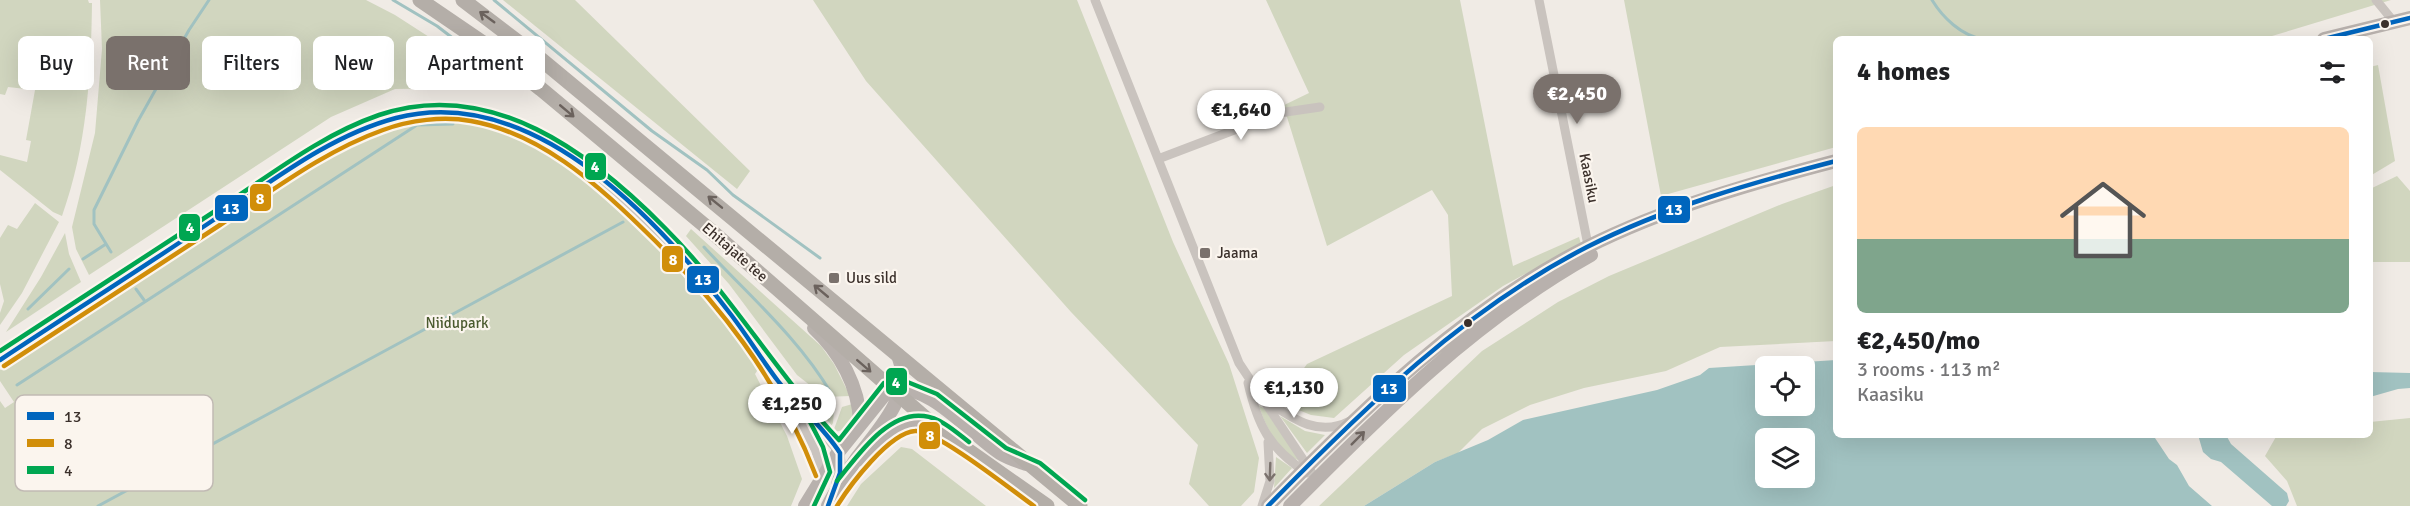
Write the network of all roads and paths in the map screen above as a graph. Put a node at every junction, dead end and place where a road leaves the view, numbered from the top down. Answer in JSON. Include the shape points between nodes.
{"nodes":[{"id":1,"x":420,"y":0,"type":"edge"},
{"id":2,"x":463,"y":0,"type":"edge"},
{"id":3,"x":1095,"y":0,"type":"edge"},
{"id":4,"x":1539,"y":0,"type":"edge"},
{"id":5,"x":2376,"y":0,"type":"edge"},
{"id":6,"x":2410,"y":18,"type":"edge"},
{"id":7,"x":2394,"y":22,"type":"junction"},
{"id":8,"x":2336,"y":36,"type":"edge"},
{"id":9,"x":1320,"y":107,"type":"dead end"},
{"id":10,"x":1158,"y":159,"type":"junction"},
{"id":11,"x":1833,"y":162,"type":"edge"},
{"id":12,"x":710,"y":230,"type":"junction"},
{"id":13,"x":1589,"y":251,"type":"junction"},
{"id":14,"x":898,"y":356,"type":"junction"},
{"id":15,"x":0,"y":360,"type":"edge"},
{"id":16,"x":1246,"y":374,"type":"junction"},
{"id":17,"x":782,"y":387,"type":"junction"},
{"id":18,"x":897,"y":390,"type":"junction"},
{"id":19,"x":1261,"y":396,"type":"junction"},
{"id":20,"x":1360,"y":416,"type":"junction"},
{"id":21,"x":860,"y":422,"type":"junction"},
{"id":22,"x":939,"y":430,"type":"junction"},
{"id":23,"x":1266,"y":437,"type":"junction"},
{"id":24,"x":839,"y":451,"type":"junction"},
{"id":25,"x":1028,"y":465,"type":"junction"},
{"id":26,"x":1305,"y":468,"type":"junction"},
{"id":27,"x":823,"y":473,"type":"junction"},
{"id":28,"x":1316,"y":479,"type":"junction"},
{"id":29,"x":829,"y":504,"type":"edge"},
{"id":30,"x":805,"y":506,"type":"edge"},
{"id":31,"x":1047,"y":506,"type":"edge"},
{"id":32,"x":1080,"y":506,"type":"edge"},
{"id":33,"x":1262,"y":506,"type":"edge"},
{"id":34,"x":1268,"y":506,"type":"edge"},
{"id":35,"x":1290,"y":506,"type":"edge"}],
"edges":[{"from":1,"to":12,"type":"highway","name":"Ehitajate tee","one_way":true,"via":[[483,43]]},
{"from":14,"to":2,"type":"highway","name":"Ehitajate tee","one_way":true,"via":[[543,61]]},
{"from":3,"to":10,"type":"street"},
{"from":4,"to":13,"type":"street","name":"Kaasiku"},
{"from":5,"to":7,"type":"street"},
{"from":6,"to":7,"type":"main road"},
{"from":7,"to":8,"type":"main road"},
{"from":9,"to":10,"type":"street","via":[[1279,113]]},
{"from":10,"to":16,"type":"street"},
{"from":11,"to":13,"type":"main road"},
{"from":12,"to":18,"type":"highway","name":"Ehitajate tee","one_way":true},
{"from":12,"to":21,"type":"main road","via":[[719,246],[817,330],[859,397]]},
{"from":13,"to":20,"type":"main road","via":[[1493,303],[1433,349]]},
{"from":28,"to":13,"type":"main road","one_way":true,"via":[[1435,365],[1507,307]]},
{"from":14,"to":18,"type":"main road","via":[[904,369]]},
{"from":14,"to":25,"type":"highway","name":"Ehitajate tee"},
{"from":15,"to":17,"type":"street","via":[[350,136],[382,122],[425,113],[471,114],[538,136],[638,213],[729,310]]},
{"from":16,"to":19,"type":"street"},
{"from":16,"to":23,"type":"street"},
{"from":17,"to":24,"type":"street"},
{"from":17,"to":27,"type":"street","via":[[816,450]]},
{"from":18,"to":21,"type":"main road"},
{"from":18,"to":22,"type":"highway","name":"Ehitajate tee"},
{"from":18,"to":25,"type":"main road","via":[[918,392],[1001,454]]},
{"from":18,"to":29,"type":"main road","via":[[886,420]]},
{"from":19,"to":20,"type":"street","via":[[1309,426],[1333,428]]},
{"from":19,"to":26,"type":"street"},
{"from":20,"to":26,"type":"main road"},
{"from":21,"to":24,"type":"main road"},
{"from":22,"to":29,"type":"main road","via":[[921,423],[903,426],[882,443]]},
{"from":22,"to":31,"type":"highway","name":"Ehitajate tee"},
{"from":23,"to":26,"type":"street","via":[[1281,454]]},
{"from":23,"to":33,"type":"street","one_way":true,"via":[[1270,481]]},
{"from":24,"to":27,"type":"main road"},
{"from":24,"to":29,"type":"street","via":[[842,466]]},
{"from":25,"to":32,"type":"highway","name":"Ehitajate tee"},
{"from":26,"to":28,"type":"street"},
{"from":26,"to":34,"type":"main road"},
{"from":27,"to":30,"type":"main road"},
{"from":28,"to":35,"type":"main road"}]}
